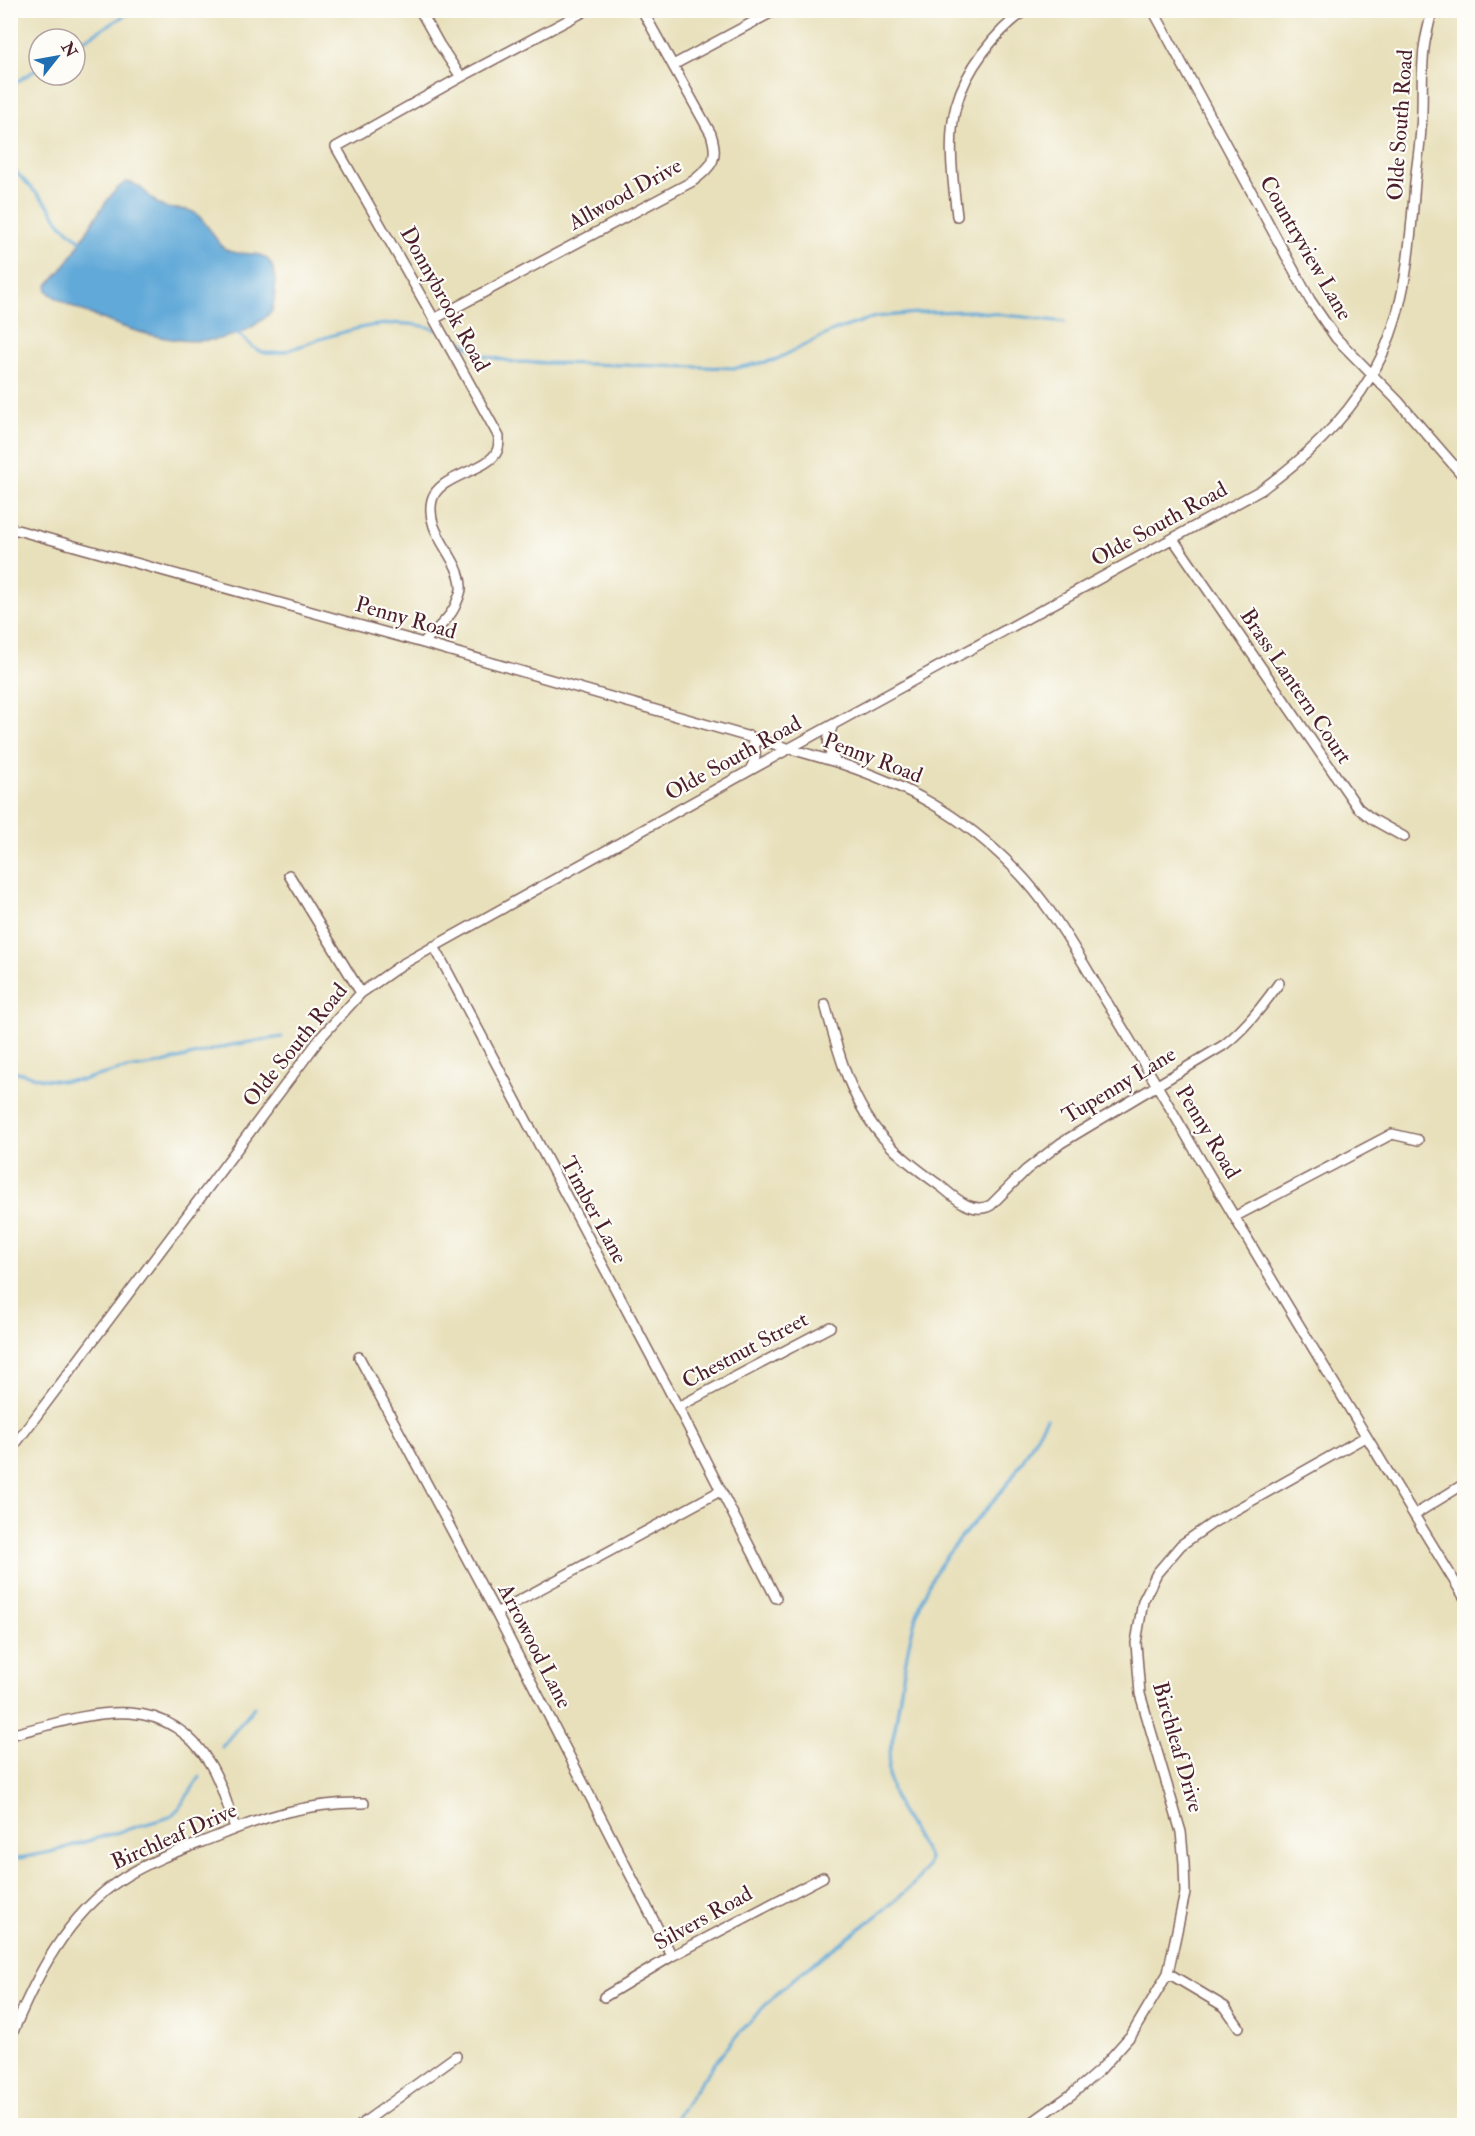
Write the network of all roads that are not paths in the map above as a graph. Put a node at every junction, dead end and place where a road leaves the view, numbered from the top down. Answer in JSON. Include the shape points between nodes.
{"nodes":[{"id":1,"x":420,"y":10,"type":"edge"},
{"id":2,"x":587,"y":10,"type":"edge"},
{"id":3,"x":642,"y":10,"type":"edge"},
{"id":4,"x":776,"y":10,"type":"edge"},
{"id":5,"x":1026,"y":10,"type":"edge"},
{"id":6,"x":1153,"y":10,"type":"edge"},
{"id":7,"x":1432,"y":10,"type":"edge"},
{"id":8,"x":674,"y":65,"type":"junction"},
{"id":9,"x":461,"y":77,"type":"junction"},
{"id":10,"x":957,"y":216,"type":"dead end"},
{"id":11,"x":435,"y":319,"type":"junction"},
{"id":12,"x":1371,"y":376,"type":"junction"},
{"id":13,"x":1464,"y":477,"type":"edge"},
{"id":14,"x":10,"y":528,"type":"edge"},
{"id":15,"x":1173,"y":539,"type":"junction"},
{"id":16,"x":423,"y":643,"type":"junction"},
{"id":17,"x":834,"y":725,"type":"junction"},
{"id":18,"x":750,"y":736,"type":"junction"},
{"id":19,"x":790,"y":748,"type":"junction"},
{"id":20,"x":836,"y":762,"type":"junction"},
{"id":21,"x":750,"y":771,"type":"junction"},
{"id":22,"x":1404,"y":837,"type":"dead end"},
{"id":23,"x":289,"y":876,"type":"dead end"},
{"id":24,"x":434,"y":946,"type":"junction"},
{"id":25,"x":1279,"y":983,"type":"dead end"},
{"id":26,"x":361,"y":993,"type":"junction"},
{"id":27,"x":825,"y":1004,"type":"dead end"},
{"id":28,"x":1157,"y":1084,"type":"junction"},
{"id":29,"x":1418,"y":1140,"type":"dead end"},
{"id":30,"x":1236,"y":1216,"type":"junction"},
{"id":31,"x":830,"y":1327,"type":"dead end"},
{"id":32,"x":359,"y":1357,"type":"dead end"},
{"id":33,"x":678,"y":1407,"type":"junction"},
{"id":34,"x":1365,"y":1437,"type":"junction"},
{"id":35,"x":10,"y":1452,"type":"edge"},
{"id":36,"x":1464,"y":1484,"type":"edge"},
{"id":37,"x":720,"y":1491,"type":"junction"},
{"id":38,"x":1414,"y":1515,"type":"junction"},
{"id":39,"x":1464,"y":1597,"type":"edge"},
{"id":40,"x":776,"y":1598,"type":"dead end"},
{"id":41,"x":496,"y":1613,"type":"junction"},
{"id":42,"x":10,"y":1735,"type":"edge"},
{"id":43,"x":364,"y":1803,"type":"dead end"},
{"id":44,"x":236,"y":1828,"type":"junction"},
{"id":45,"x":823,"y":1877,"type":"dead end"},
{"id":46,"x":672,"y":1956,"type":"junction"},
{"id":47,"x":1168,"y":1973,"type":"junction"},
{"id":48,"x":603,"y":1997,"type":"dead end"},
{"id":49,"x":1239,"y":2027,"type":"dead end"},
{"id":50,"x":10,"y":2039,"type":"edge"},
{"id":51,"x":456,"y":2056,"type":"dead end"},
{"id":52,"x":359,"y":2126,"type":"edge"},
{"id":53,"x":1027,"y":2126,"type":"edge"}],
"edges":[{"from":1,"to":9,"type":"street"},
{"from":2,"to":9,"type":"street"},
{"from":3,"to":8,"type":"street","name":"Allwood Drive"},
{"from":4,"to":8,"type":"street"},
{"from":5,"to":10,"type":"street","via":[[988,47],[969,74],[956,106],[951,150]]},
{"from":6,"to":12,"type":"street","name":"Countryview Lane","via":[[1310,300],[1336,338]]},
{"from":7,"to":12,"type":"street","name":"Olde South Road","via":[[1425,43],[1410,255],[1393,327]]},
{"from":8,"to":11,"type":"street","name":"Allwood Drive","via":[[711,134],[716,149],[710,168],[693,181]]},
{"from":9,"to":11,"type":"street","name":"Donnybrook Road","via":[[336,147]]},
{"from":11,"to":16,"type":"street","name":"Donnybrook Road","via":[[499,437],[497,452],[489,460],[441,486],[432,497],[430,514],[462,586],[456,605]]},
{"from":12,"to":13,"type":"street","name":"Countryview Lane"},
{"from":12,"to":15,"type":"street","name":"Olde South Road","via":[[1327,434],[1292,467],[1261,490]]},
{"from":14,"to":16,"type":"street","name":"Penny Road"},
{"from":15,"to":17,"type":"street","name":"Olde South Road"},
{"from":15,"to":22,"type":"street","name":"Brass Lantern Court","via":[[1358,808]]},
{"from":16,"to":18,"type":"street","name":"Penny Road"},
{"from":17,"to":19,"type":"street","name":"Olde South Road"},
{"from":17,"to":20,"type":"street","via":[[828,748]]},
{"from":18,"to":19,"type":"street","name":"Penny Road"},
{"from":18,"to":21,"type":"street","via":[[756,758]]},
{"from":19,"to":20,"type":"street","name":"Penny Road"},
{"from":19,"to":21,"type":"street","name":"Olde South Road"},
{"from":20,"to":28,"type":"street","name":"Penny Road","via":[[880,776],[915,793],[962,823],[1014,868],[1052,913]]},
{"from":21,"to":24,"type":"street","name":"Olde South Road"},
{"from":23,"to":26,"type":"street"},
{"from":24,"to":26,"type":"street","name":"Olde South Road"},
{"from":24,"to":33,"type":"street","name":"Timber Lane"},
{"from":25,"to":28,"type":"street","name":"Tupenny Lane","via":[[1237,1036]]},
{"from":26,"to":35,"type":"street","name":"Olde South Road","via":[[322,1036]]},
{"from":27,"to":28,"type":"street","name":"Tupenny Lane","via":[[850,1084],[873,1126],[903,1158],[972,1208],[983,1210],[991,1205],[1040,1158]]},
{"from":28,"to":30,"type":"street","name":"Penny Road"},
{"from":29,"to":30,"type":"street","via":[[1392,1134]]},
{"from":30,"to":34,"type":"street","name":"Penny Road"},
{"from":31,"to":33,"type":"street","name":"Chestnut Street"},
{"from":32,"to":41,"type":"street","name":"Arrowood Lane"},
{"from":33,"to":37,"type":"street","name":"Timber Lane"},
{"from":34,"to":38,"type":"street","name":"Penny Road"},
{"from":34,"to":47,"type":"street","name":"Birchleaf Drive","via":[[1214,1522],[1181,1545],[1157,1573],[1143,1601],[1136,1643],[1138,1682],[1181,1832],[1184,1863],[1185,1893]]},
{"from":36,"to":38,"type":"street"},
{"from":37,"to":40,"type":"street","name":"Timber Lane"},
{"from":37,"to":41,"type":"street"},
{"from":38,"to":39,"type":"street","name":"Penny Road"},
{"from":41,"to":46,"type":"street","name":"Arrowood Lane"},
{"from":42,"to":44,"type":"street","via":[[109,1712],[135,1712],[157,1719],[176,1729],[205,1756]]},
{"from":43,"to":44,"type":"street","name":"Birchleaf Drive","via":[[308,1806]]},
{"from":44,"to":50,"type":"street","name":"Birchleaf Drive","via":[[141,1868],[96,1898],[50,1956]]},
{"from":45,"to":46,"type":"street","name":"Silvers Road"},
{"from":46,"to":48,"type":"street","name":"Silvers Road"},
{"from":47,"to":49,"type":"street","via":[[1225,2007]]},
{"from":47,"to":53,"type":"street","name":"Birchleaf Drive","via":[[1132,2034],[1100,2070]]},
{"from":51,"to":52,"type":"street"}]}
